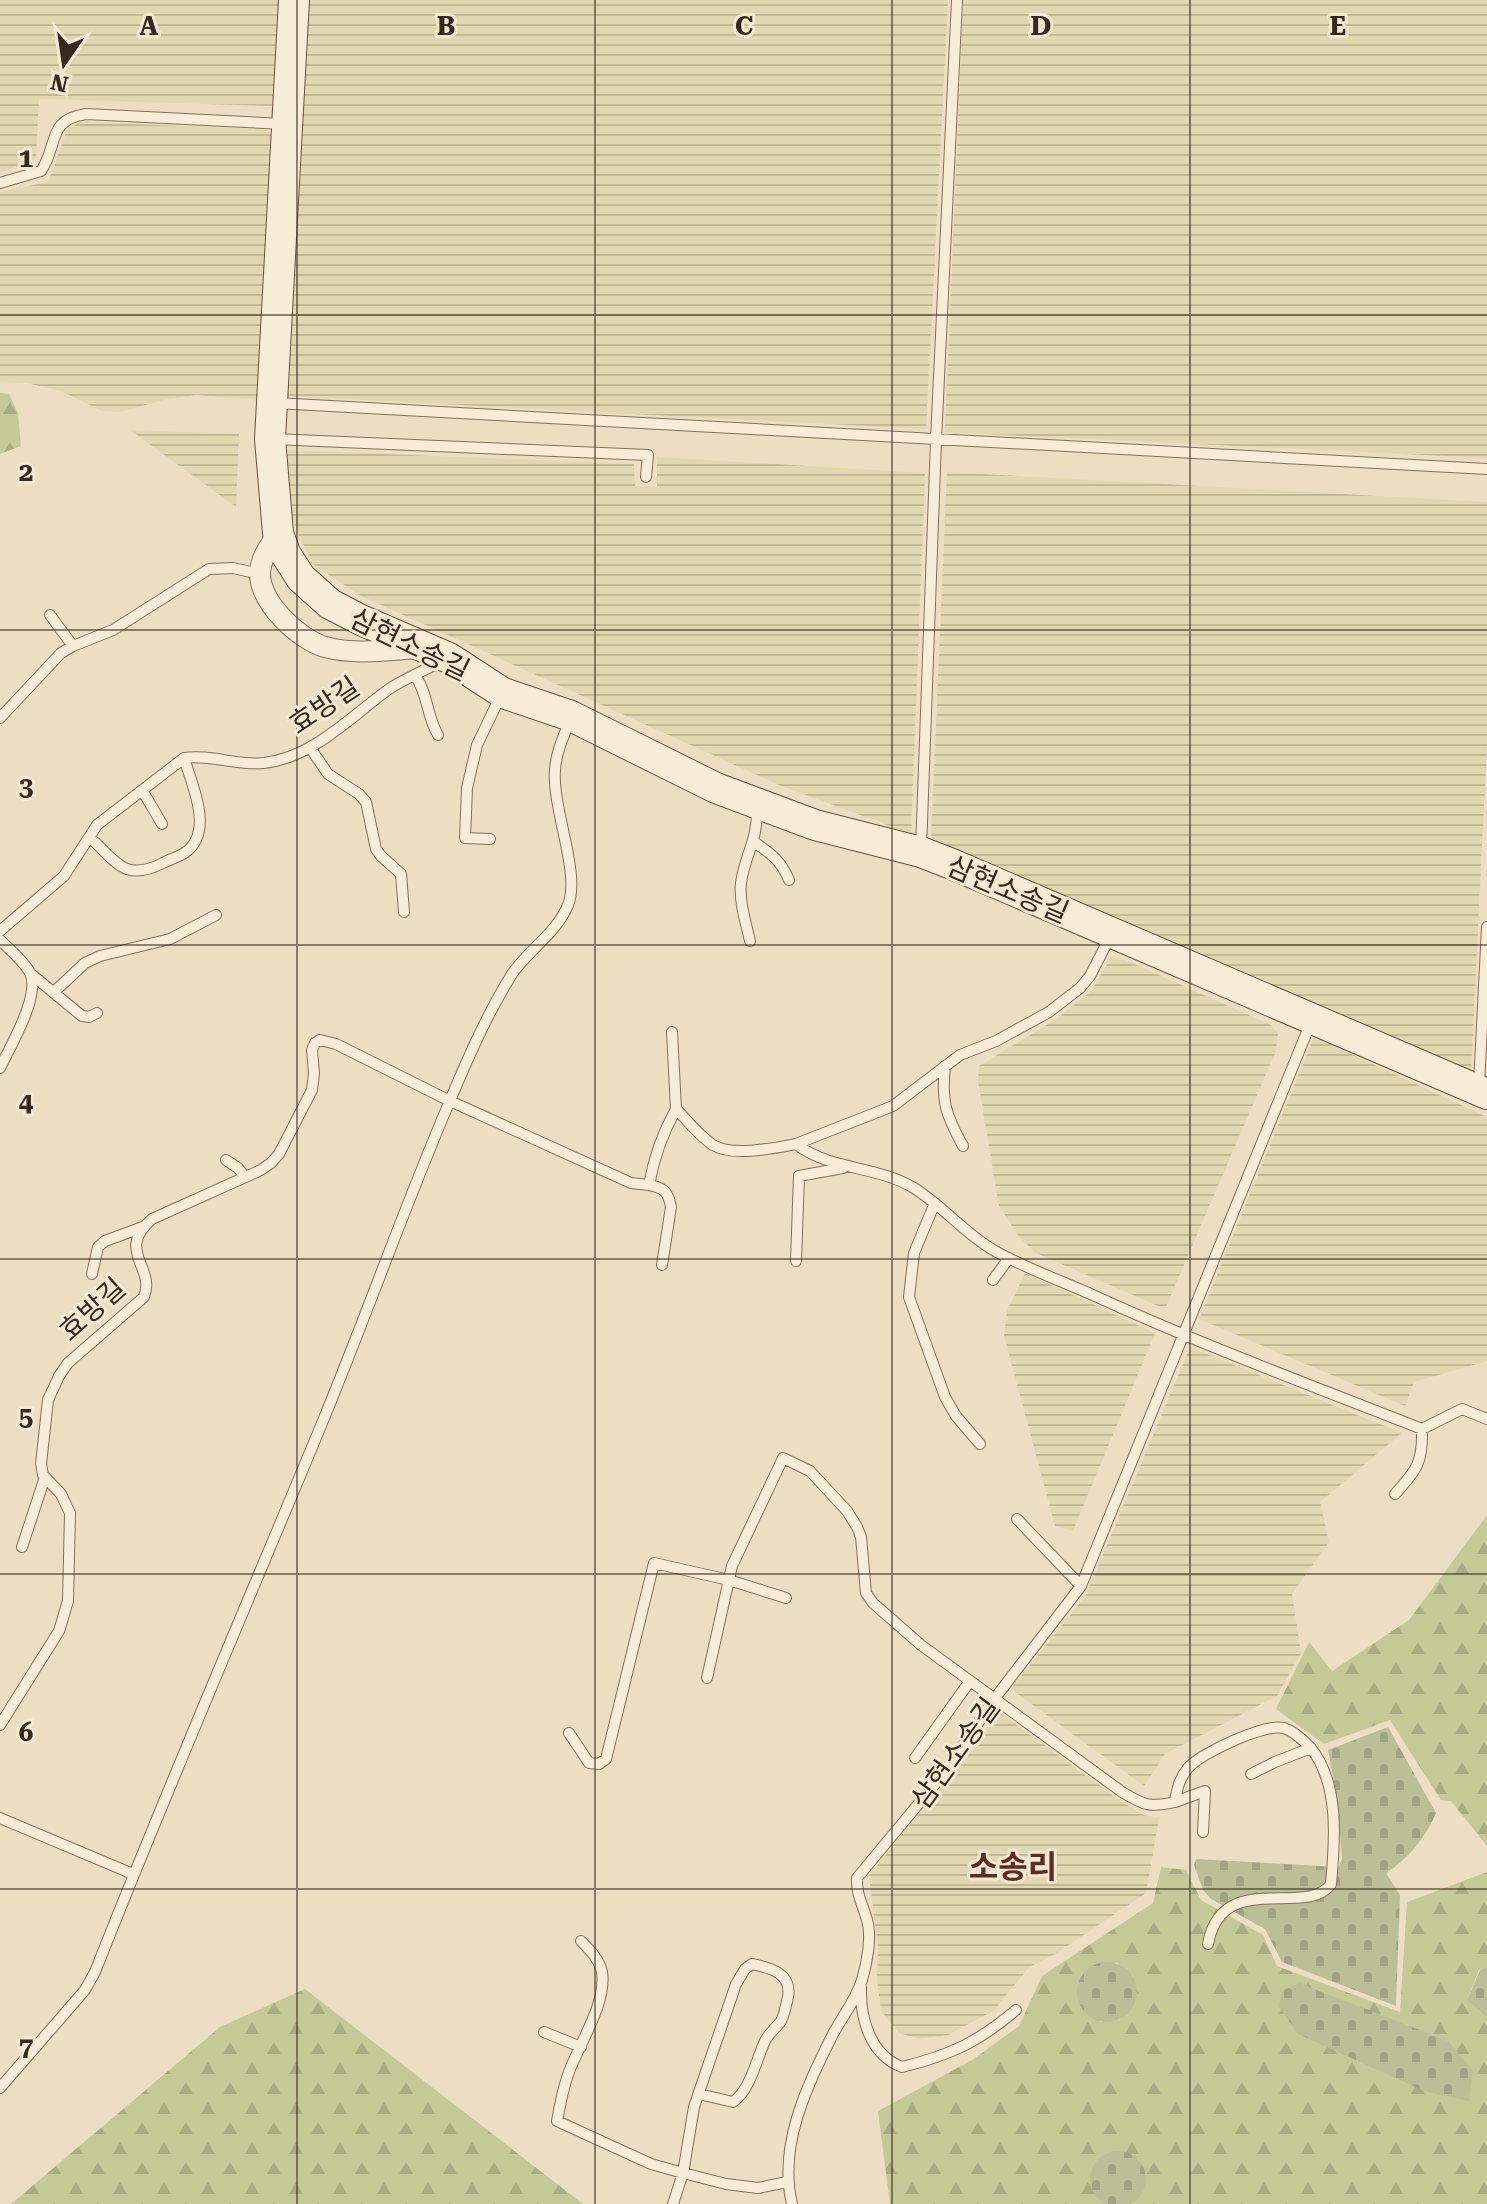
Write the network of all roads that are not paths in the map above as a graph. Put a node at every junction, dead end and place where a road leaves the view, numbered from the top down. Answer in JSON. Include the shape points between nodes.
{"nodes":[{"id":1,"x":294,"y":0,"type":"edge"},
{"id":2,"x":957,"y":0,"type":"edge"},
{"id":3,"x":286,"y":124,"type":"junction"},
{"id":4,"x":0,"y":183,"type":"edge"},
{"id":5,"x":273,"y":403,"type":"junction"},
{"id":6,"x":270,"y":439,"type":"junction"},
{"id":7,"x":936,"y":440,"type":"junction"},
{"id":8,"x":1487,"y":469,"type":"edge"},
{"id":9,"x":646,"y":477,"type":"dead end"},
{"id":10,"x":278,"y":533,"type":"junction"},
{"id":11,"x":260,"y":574,"type":"junction"},
{"id":12,"x":50,"y":615,"type":"dead end"},
{"id":13,"x":73,"y":646,"type":"junction"},
{"id":14,"x":430,"y":660,"type":"junction"},
{"id":15,"x":503,"y":693,"type":"junction"},
{"id":16,"x":571,"y":716,"type":"junction"},
{"id":17,"x":0,"y":718,"type":"edge"},
{"id":18,"x":438,"y":735,"type":"dead end"},
{"id":19,"x":311,"y":749,"type":"junction"},
{"id":20,"x":184,"y":758,"type":"junction"},
{"id":21,"x":142,"y":790,"type":"junction"},
{"id":22,"x":757,"y":805,"type":"junction"},
{"id":23,"x":162,"y":824,"type":"dead end"},
{"id":24,"x":89,"y":837,"type":"junction"},
{"id":25,"x":490,"y":839,"type":"dead end"},
{"id":26,"x":754,"y":842,"type":"junction"},
{"id":27,"x":921,"y":852,"type":"junction"},
{"id":28,"x":789,"y":880,"type":"dead end"},
{"id":29,"x":404,"y":912,"type":"dead end"},
{"id":30,"x":216,"y":915,"type":"dead end"},
{"id":31,"x":1487,"y":927,"type":"edge"},
{"id":32,"x":0,"y":931,"type":"edge"},
{"id":33,"x":1112,"y":934,"type":"junction"},
{"id":34,"x":0,"y":940,"type":"edge"},
{"id":35,"x":750,"y":941,"type":"dead end"},
{"id":36,"x":31,"y":974,"type":"junction"},
{"id":37,"x":54,"y":992,"type":"junction"},
{"id":38,"x":97,"y":1013,"type":"dead end"},
{"id":39,"x":1312,"y":1020,"type":"junction"},
{"id":40,"x":672,"y":1032,"type":"dead end"},
{"id":41,"x":945,"y":1066,"type":"junction"},
{"id":42,"x":0,"y":1068,"type":"edge"},
{"id":43,"x":1483,"y":1092,"type":"edge"},
{"id":44,"x":450,"y":1101,"type":"junction"},
{"id":45,"x":676,"y":1109,"type":"junction"},
{"id":46,"x":796,"y":1144,"type":"junction"},
{"id":47,"x":963,"y":1146,"type":"dead end"},
{"id":48,"x":226,"y":1160,"type":"dead end"},
{"id":49,"x":849,"y":1167,"type":"junction"},
{"id":50,"x":245,"y":1177,"type":"junction"},
{"id":51,"x":649,"y":1185,"type":"junction"},
{"id":52,"x":934,"y":1205,"type":"junction"},
{"id":53,"x":143,"y":1227,"type":"junction"},
{"id":54,"x":1009,"y":1258,"type":"junction"},
{"id":55,"x":796,"y":1261,"type":"dead end"},
{"id":56,"x":662,"y":1265,"type":"dead end"},
{"id":57,"x":92,"y":1274,"type":"dead end"},
{"id":58,"x":993,"y":1280,"type":"dead end"},
{"id":59,"x":1184,"y":1334,"type":"junction"},
{"id":60,"x":1487,"y":1419,"type":"edge"},
{"id":61,"x":1422,"y":1429,"type":"junction"},
{"id":62,"x":980,"y":1444,"type":"dead end"},
{"id":63,"x":45,"y":1477,"type":"junction"},
{"id":64,"x":1395,"y":1494,"type":"dead end"},
{"id":65,"x":1017,"y":1519,"type":"dead end"},
{"id":66,"x":22,"y":1547,"type":"dead end"},
{"id":67,"x":729,"y":1580,"type":"junction"},
{"id":68,"x":1081,"y":1586,"type":"junction"},
{"id":69,"x":786,"y":1598,"type":"dead end"},
{"id":70,"x":707,"y":1678,"type":"dead end"},
{"id":71,"x":970,"y":1681,"type":"junction"},
{"id":72,"x":995,"y":1698,"type":"junction"},
{"id":73,"x":0,"y":1725,"type":"edge"},
{"id":74,"x":569,"y":1733,"type":"dead end"},
{"id":75,"x":1311,"y":1748,"type":"junction"},
{"id":76,"x":915,"y":1758,"type":"dead end"},
{"id":77,"x":1251,"y":1774,"type":"dead end"},
{"id":78,"x":1175,"y":1802,"type":"junction"},
{"id":79,"x":0,"y":1818,"type":"edge"},
{"id":80,"x":1203,"y":1832,"type":"dead end"},
{"id":81,"x":133,"y":1874,"type":"junction"},
{"id":82,"x":581,"y":1941,"type":"dead end"},
{"id":83,"x":1208,"y":1944,"type":"dead end"},
{"id":84,"x":862,"y":1981,"type":"junction"},
{"id":85,"x":1016,"y":2010,"type":"dead end"},
{"id":86,"x":544,"y":2032,"type":"dead end"},
{"id":87,"x":581,"y":2047,"type":"junction"},
{"id":88,"x":0,"y":2088,"type":"edge"},
{"id":89,"x":699,"y":2094,"type":"junction"},
{"id":90,"x":683,"y":2173,"type":"junction"},
{"id":91,"x":787,"y":2182,"type":"junction"},
{"id":92,"x":673,"y":2204,"type":"edge"},
{"id":93,"x":792,"y":2204,"type":"edge"}],
"edges":[{"from":1,"to":3,"type":"street","name":"삼현소송길"},
{"from":2,"to":7,"type":"lane"},
{"from":3,"to":4,"type":"lane","via":[[73,116],[59,127],[41,171]]},
{"from":3,"to":5,"type":"street","name":"삼현소송길"},
{"from":5,"to":6,"type":"street","name":"삼현소송길"},
{"from":5,"to":7,"type":"lane"},
{"from":6,"to":9,"type":"lane","via":[[648,455]]},
{"from":6,"to":10,"type":"street","name":"삼현소송길"},
{"from":7,"to":8,"type":"lane"},
{"from":7,"to":27,"type":"lane"},
{"from":10,"to":11,"type":"street"},
{"from":10,"to":14,"type":"street","name":"삼현소송길","via":[[301,578],[330,604]]},
{"from":11,"to":13,"type":"lane","via":[[209,569],[113,630]]},
{"from":11,"to":14,"type":"street","via":[[262,590],[290,626],[324,646]]},
{"from":12,"to":13,"type":"lane"},
{"from":13,"to":17,"type":"lane"},
{"from":14,"to":15,"type":"street","name":"삼현소송길"},
{"from":14,"to":18,"type":"lane","via":[[424,689]]},
{"from":14,"to":19,"type":"lane","name":"효방길"},
{"from":15,"to":16,"type":"street","name":"삼현소송길"},
{"from":15,"to":25,"type":"lane","via":[[477,745],[467,788],[465,838]]},
{"from":16,"to":22,"type":"street","name":"삼현소송길"},
{"from":16,"to":44,"type":"lane","via":[[555,770],[570,900],[513,974]]},
{"from":19,"to":20,"type":"lane","name":"효방길","via":[[264,763]]},
{"from":19,"to":29,"type":"lane","via":[[328,774],[366,802],[376,849],[401,874]]},
{"from":20,"to":21,"type":"lane"},
{"from":20,"to":24,"type":"lane","via":[[200,828],[186,852],[137,871],[120,865]]},
{"from":21,"to":23,"type":"lane"},
{"from":21,"to":24,"type":"lane"},
{"from":22,"to":26,"type":"lane"},
{"from":22,"to":27,"type":"street","name":"삼현소송길"},
{"from":24,"to":32,"type":"lane","via":[[64,876]]},
{"from":26,"to":28,"type":"lane","via":[[777,857]]},
{"from":26,"to":35,"type":"lane","via":[[740,891]]},
{"from":27,"to":33,"type":"street","name":"삼현소송길"},
{"from":30,"to":37,"type":"lane","via":[[170,939],[85,963]]},
{"from":31,"to":43,"type":"lane"},
{"from":33,"to":39,"type":"street","name":"삼현소송길"},
{"from":33,"to":41,"type":"lane","via":[[1090,976],[1065,1001]]},
{"from":34,"to":36,"type":"lane"},
{"from":36,"to":37,"type":"lane"},
{"from":36,"to":42,"type":"lane","via":[[28,1008]]},
{"from":37,"to":38,"type":"lane","via":[[82,1016]]},
{"from":39,"to":43,"type":"street","name":"삼현소송길"},
{"from":39,"to":59,"type":"lane","name":"삼현소송길"},
{"from":40,"to":45,"type":"lane"},
{"from":41,"to":46,"type":"lane","via":[[893,1106]]},
{"from":41,"to":47,"type":"lane","via":[[943,1102]]},
{"from":44,"to":50,"type":"lane","via":[[320,1040],[312,1050],[312,1090],[279,1154]]},
{"from":44,"to":51,"type":"lane","via":[[613,1177]]},
{"from":44,"to":81,"type":"lane","via":[[321,1427]]},
{"from":45,"to":46,"type":"lane","via":[[714,1146],[726,1150]]},
{"from":45,"to":51,"type":"lane","via":[[664,1130]]},
{"from":46,"to":49,"type":"lane","via":[[815,1158]]},
{"from":48,"to":50,"type":"lane"},
{"from":49,"to":52,"type":"lane","via":[[894,1178]]},
{"from":49,"to":55,"type":"lane","via":[[799,1176]]},
{"from":50,"to":53,"type":"lane"},
{"from":51,"to":56,"type":"lane","via":[[661,1187],[671,1207]]},
{"from":52,"to":54,"type":"lane"},
{"from":52,"to":62,"type":"lane","via":[[914,1253],[909,1297],[945,1397]]},
{"from":53,"to":57,"type":"lane","via":[[98,1247]]},
{"from":53,"to":63,"type":"lane","name":"효방길","via":[[135,1247],[146,1283],[144,1297],[68,1363],[52,1387],[41,1464]]},
{"from":54,"to":58,"type":"lane"},
{"from":54,"to":59,"type":"lane"},
{"from":59,"to":61,"type":"lane"},
{"from":59,"to":68,"type":"lane","name":"삼현소송길"},
{"from":60,"to":61,"type":"lane","via":[[1462,1409]]},
{"from":61,"to":64,"type":"lane","via":[[1419,1466]]},
{"from":63,"to":66,"type":"lane"},
{"from":63,"to":73,"type":"lane","via":[[70,1513],[68,1601],[59,1631]]},
{"from":65,"to":68,"type":"lane"},
{"from":67,"to":69,"type":"lane"},
{"from":67,"to":70,"type":"lane"},
{"from":67,"to":71,"type":"lane","via":[[783,1458],[810,1471],[857,1527],[866,1593],[873,1603]]},
{"from":67,"to":74,"type":"lane","via":[[654,1563],[606,1759],[589,1763]]},
{"from":68,"to":72,"type":"lane","name":"삼현소송길"},
{"from":71,"to":72,"type":"lane"},
{"from":71,"to":76,"type":"lane"},
{"from":72,"to":78,"type":"lane","via":[[1122,1792],[1145,1805]]},
{"from":72,"to":84,"type":"lane","name":"삼현소송길","via":[[945,1772],[857,1878],[869,1937]]},
{"from":75,"to":77,"type":"lane"},
{"from":75,"to":78,"type":"lane","via":[[1283,1728],[1250,1734],[1190,1765],[1177,1786]]},
{"from":75,"to":83,"type":"lane","via":[[1331,1802],[1331,1884],[1309,1895],[1229,1906]]},
{"from":78,"to":80,"type":"lane","via":[[1205,1791]]},
{"from":79,"to":81,"type":"lane"},
{"from":81,"to":88,"type":"lane","via":[[85,1990]]},
{"from":82,"to":87,"type":"lane","via":[[597,1958],[602,1973]]},
{"from":84,"to":85,"type":"lane","via":[[868,2033],[878,2051],[902,2067],[964,2047]]},
{"from":84,"to":91,"type":"lane","name":"삼현소송길","via":[[803,2099]]},
{"from":86,"to":87,"type":"lane"},
{"from":87,"to":90,"type":"lane","via":[[557,2121]]},
{"from":89,"to":89,"type":"lane","via":[[745,1969],[752,1964],[782,1974],[789,1988],[785,2013],[766,2038],[739,2098],[733,2102]]},
{"from":89,"to":90,"type":"lane"},
{"from":90,"to":91,"type":"lane","via":[[758,2188]]},
{"from":90,"to":92,"type":"lane"},
{"from":91,"to":93,"type":"lane","name":"삼현소송길"}]}
